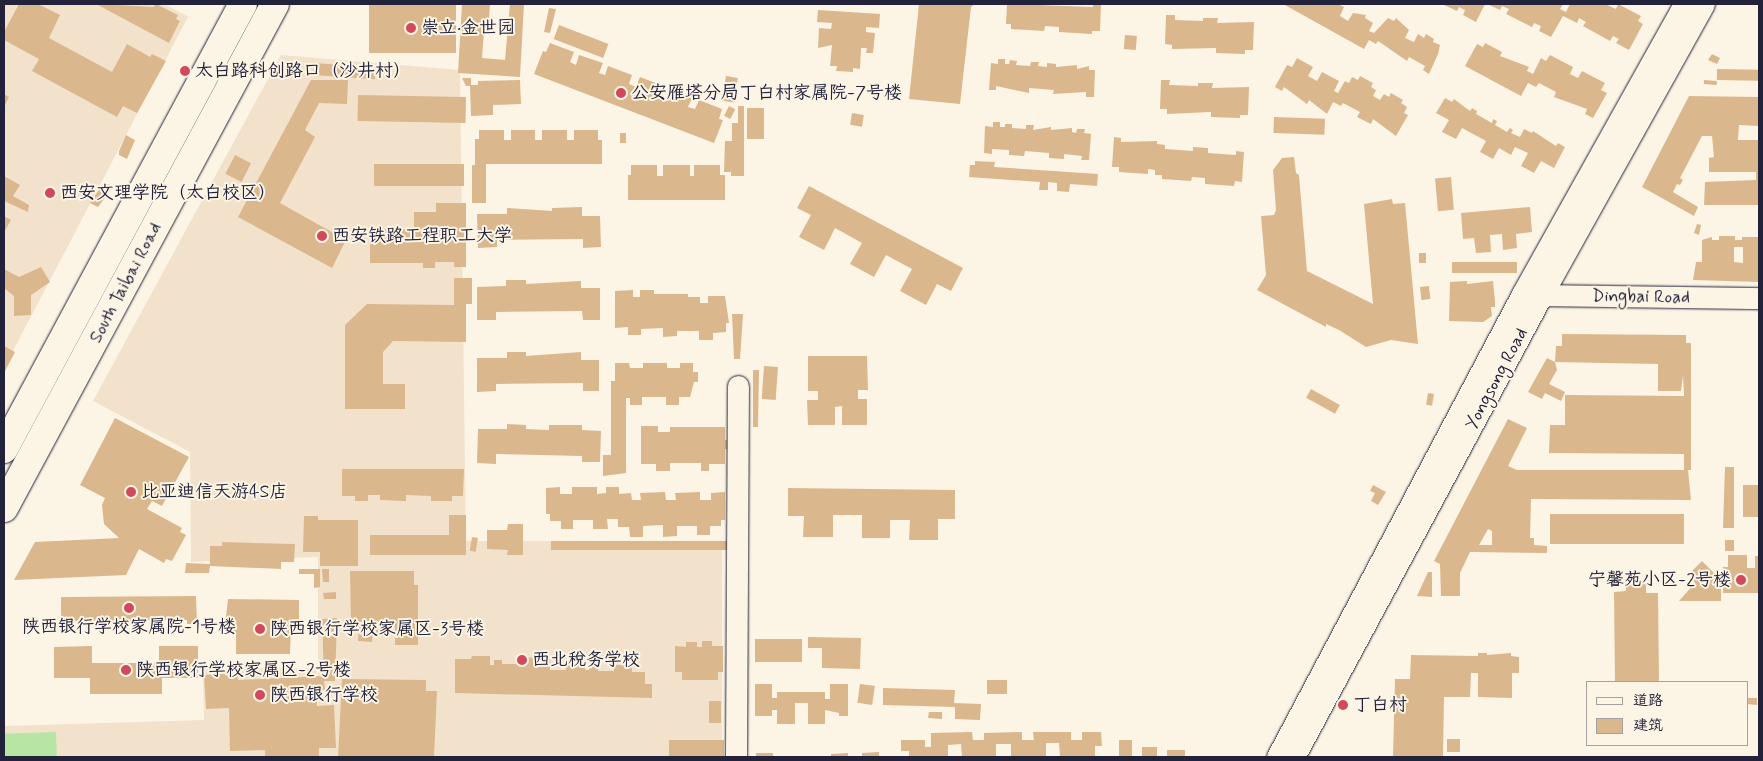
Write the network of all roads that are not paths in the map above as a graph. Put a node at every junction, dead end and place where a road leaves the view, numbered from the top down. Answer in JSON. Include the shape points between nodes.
{"nodes":[{"id":1,"x":243,"y":4,"type":"edge"},
{"id":2,"x":275,"y":4,"type":"edge"},
{"id":3,"x":1684,"y":4,"type":"edge"},
{"id":4,"x":1704,"y":4,"type":"edge"},
{"id":5,"x":1532,"y":295,"type":"junction"},
{"id":6,"x":1759,"y":298,"type":"edge"},
{"id":7,"x":738,"y":386,"type":"dead end"},
{"id":8,"x":4,"y":449,"type":"edge"},
{"id":9,"x":4,"y":508,"type":"edge"},
{"id":10,"x":736,"y":757,"type":"edge"},
{"id":11,"x":1277,"y":757,"type":"edge"},
{"id":12,"x":1294,"y":757,"type":"edge"}],
"edges":[{"from":1,"to":8,"type":"main road","name":"South Taibai Road"},
{"from":2,"to":9,"type":"main road","name":"South Taibai Road"},
{"from":3,"to":5,"type":"street","name":"Yongsong Road"},
{"from":4,"to":5,"type":"street","name":"Yongsong Road"},
{"from":5,"to":6,"type":"street","name":"Dingbai Road"},
{"from":5,"to":11,"type":"street","name":"Yongsong Road"},
{"from":5,"to":12,"type":"street","name":"Yongsong Road"},
{"from":7,"to":10,"type":"street"}]}
